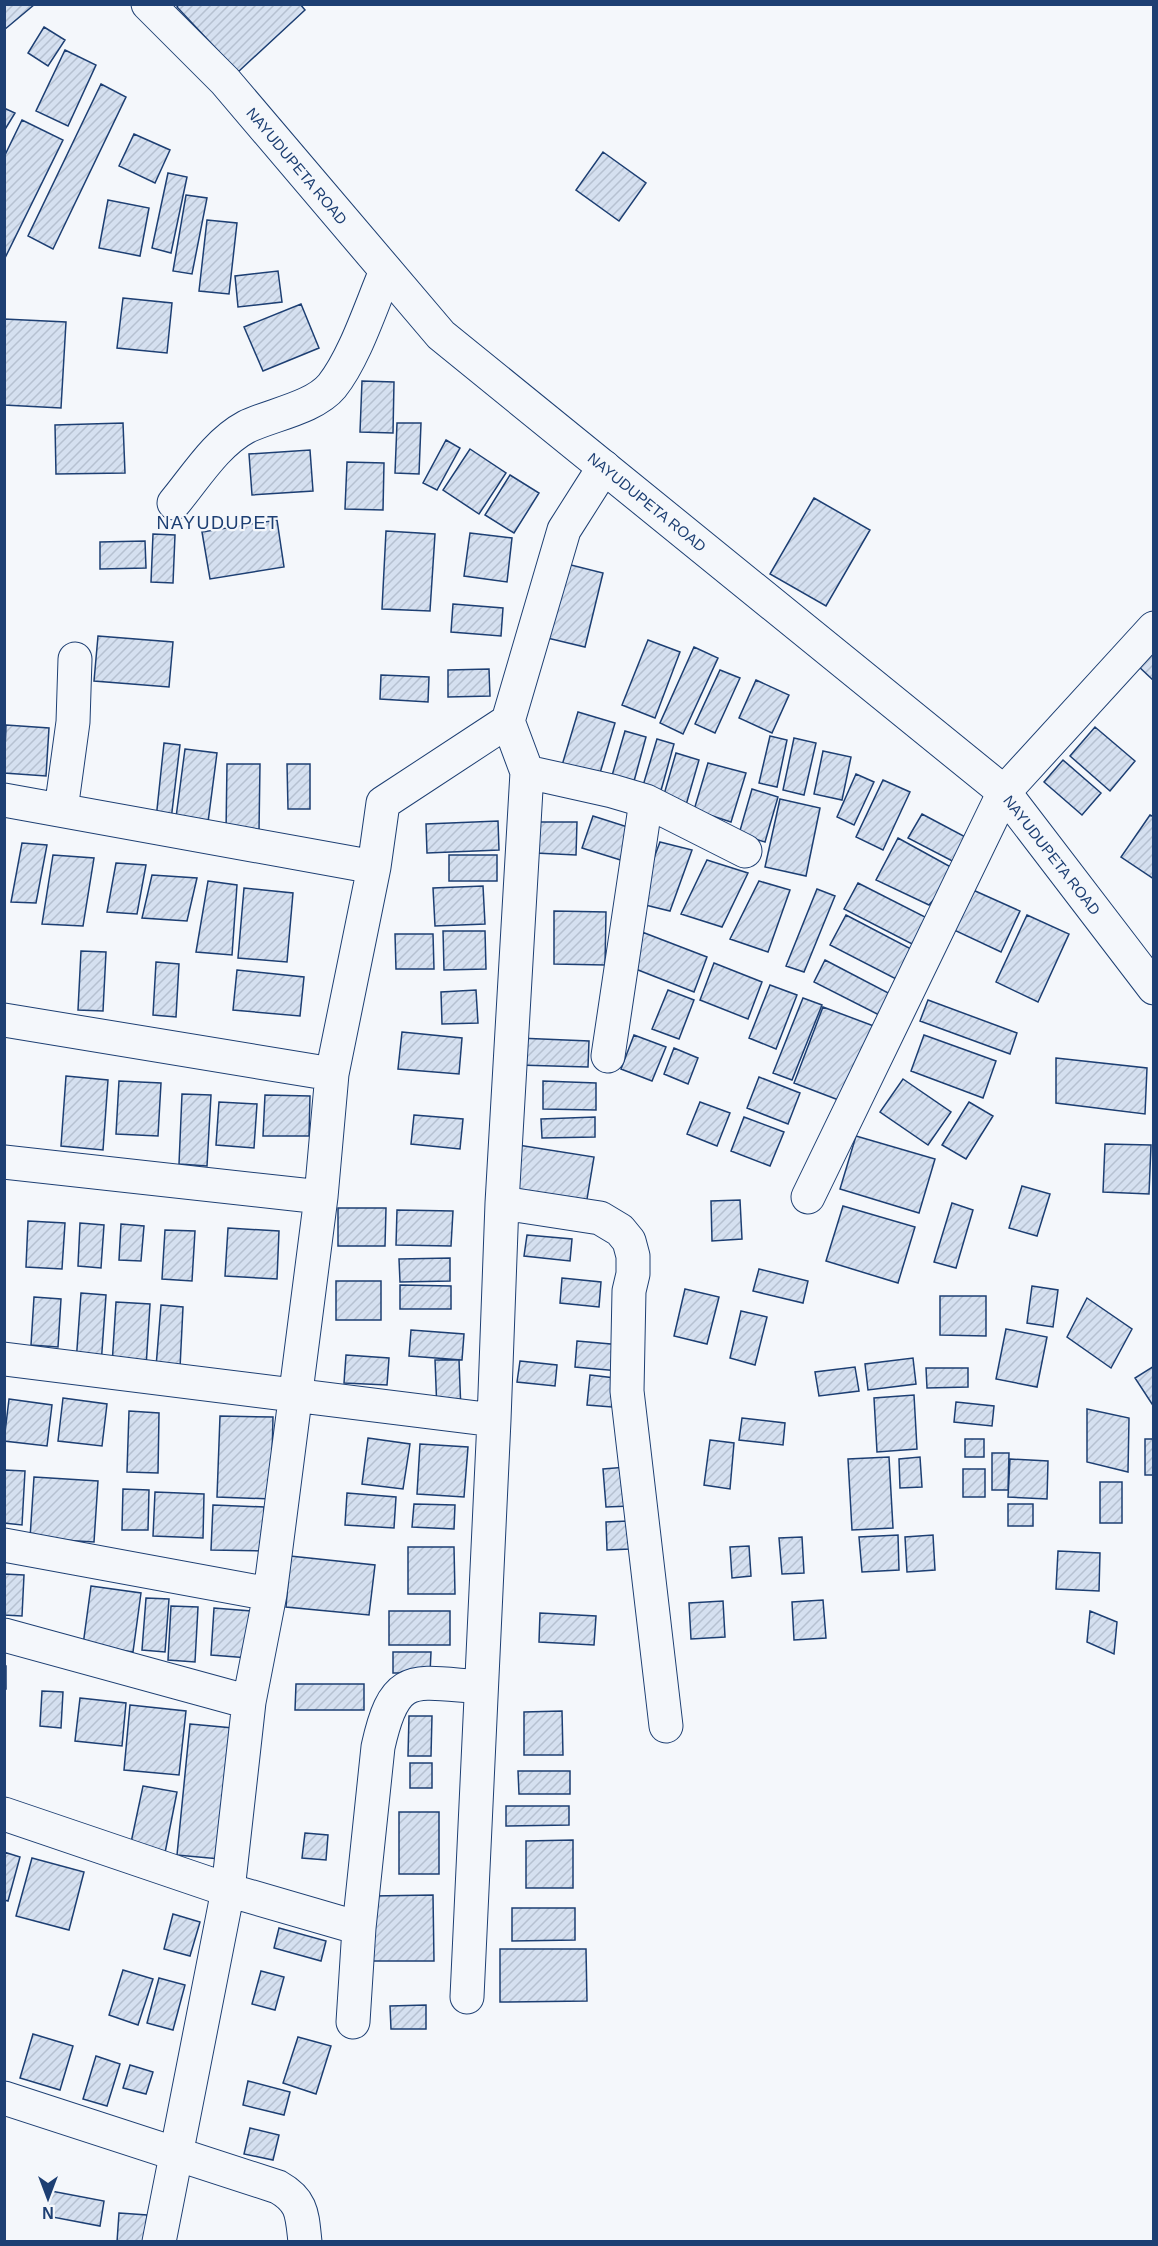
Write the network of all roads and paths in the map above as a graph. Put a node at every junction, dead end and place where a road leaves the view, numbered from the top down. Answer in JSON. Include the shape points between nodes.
{"nodes":[{"id":1,"x":148,"y":4,"type":"edge"},
{"id":2,"x":386,"y":271,"type":"junction"},
{"id":3,"x":604,"y":467,"type":"junction"},
{"id":4,"x":174,"y":504,"type":"dead end"},
{"id":5,"x":1154,"y":628,"type":"edge"},
{"id":6,"x":75,"y":658,"type":"dead end"},
{"id":7,"x":508,"y":721,"type":"junction"},
{"id":8,"x":527,"y":772,"type":"junction"},
{"id":9,"x":1004,"y":792,"type":"junction"},
{"id":10,"x":4,"y":800,"type":"edge"},
{"id":11,"x":646,"y":801,"type":"junction"},
{"id":12,"x":61,"y":810,"type":"junction"},
{"id":13,"x":745,"y":851,"type":"dead end"},
{"id":14,"x":374,"y":867,"type":"junction"},
{"id":15,"x":1154,"y":988,"type":"edge"},
{"id":16,"x":4,"y":1020,"type":"edge"},
{"id":17,"x":608,"y":1056,"type":"dead end"},
{"id":18,"x":332,"y":1074,"type":"junction"},
{"id":19,"x":4,"y":1162,"type":"edge"},
{"id":20,"x":321,"y":1197,"type":"junction"},
{"id":21,"x":808,"y":1197,"type":"dead end"},
{"id":22,"x":502,"y":1203,"type":"junction"},
{"id":23,"x":4,"y":1359,"type":"edge"},
{"id":24,"x":295,"y":1395,"type":"junction"},
{"id":25,"x":494,"y":1420,"type":"junction"},
{"id":26,"x":4,"y":1545,"type":"edge"},
{"id":27,"x":270,"y":1594,"type":"junction"},
{"id":28,"x":4,"y":1635,"type":"edge"},
{"id":29,"x":481,"y":1687,"type":"junction"},
{"id":30,"x":249,"y":1702,"type":"junction"},
{"id":31,"x":666,"y":1726,"type":"dead end"},
{"id":32,"x":4,"y":1814,"type":"edge"},
{"id":33,"x":228,"y":1890,"type":"junction"},
{"id":34,"x":359,"y":1928,"type":"junction"},
{"id":35,"x":467,"y":1997,"type":"dead end"},
{"id":36,"x":353,"y":2022,"type":"dead end"},
{"id":37,"x":4,"y":2098,"type":"edge"},
{"id":38,"x":176,"y":2154,"type":"junction"},
{"id":39,"x":159,"y":2241,"type":"edge"},
{"id":40,"x":305,"y":2241,"type":"edge"}],
"edges":[{"from":1,"to":2,"type":"street","name":"NAYUDUPETA ROAD","via":[[225,81]]},
{"from":2,"to":3,"type":"street","name":"NAYUDUPETA ROAD","via":[[441,335]]},
{"from":2,"to":4,"type":"street","via":[[347,362],[330,388],[311,401],[244,428],[222,446]]},
{"from":3,"to":7,"type":"street","via":[[564,530]]},
{"from":3,"to":9,"type":"street","name":"NAYUDUPETA ROAD"},
{"from":5,"to":9,"type":"street"},
{"from":6,"to":12,"type":"street","via":[[73,722]]},
{"from":7,"to":8,"type":"street"},
{"from":7,"to":14,"type":"street","via":[[382,803]]},
{"from":8,"to":11,"type":"street"},
{"from":8,"to":22,"type":"street"},
{"from":9,"to":15,"type":"street","name":"NAYUDUPETA ROAD"},
{"from":9,"to":21,"type":"street"},
{"from":10,"to":12,"type":"street"},
{"from":11,"to":13,"type":"street"},
{"from":11,"to":17,"type":"street"},
{"from":12,"to":14,"type":"street"},
{"from":14,"to":18,"type":"street"},
{"from":16,"to":18,"type":"street"},
{"from":18,"to":20,"type":"street"},
{"from":19,"to":20,"type":"street"},
{"from":20,"to":24,"type":"street"},
{"from":22,"to":25,"type":"street"},
{"from":22,"to":31,"type":"street","via":[[600,1218],[620,1230],[629,1241],[633,1274],[629,1291],[627,1391]]},
{"from":23,"to":24,"type":"street"},
{"from":24,"to":25,"type":"street"},
{"from":24,"to":27,"type":"street"},
{"from":25,"to":29,"type":"street"},
{"from":26,"to":27,"type":"street"},
{"from":27,"to":30,"type":"street"},
{"from":28,"to":30,"type":"street"},
{"from":29,"to":34,"type":"street","via":[[420,1682],[403,1689],[392,1701],[378,1747]]},
{"from":29,"to":35,"type":"street"},
{"from":30,"to":33,"type":"street"},
{"from":32,"to":33,"type":"street"},
{"from":33,"to":34,"type":"street"},
{"from":33,"to":38,"type":"street"},
{"from":34,"to":36,"type":"street"},
{"from":37,"to":38,"type":"street"},
{"from":38,"to":39,"type":"street"},
{"from":38,"to":40,"type":"street","via":[[287,2192],[302,2213]]}]}
